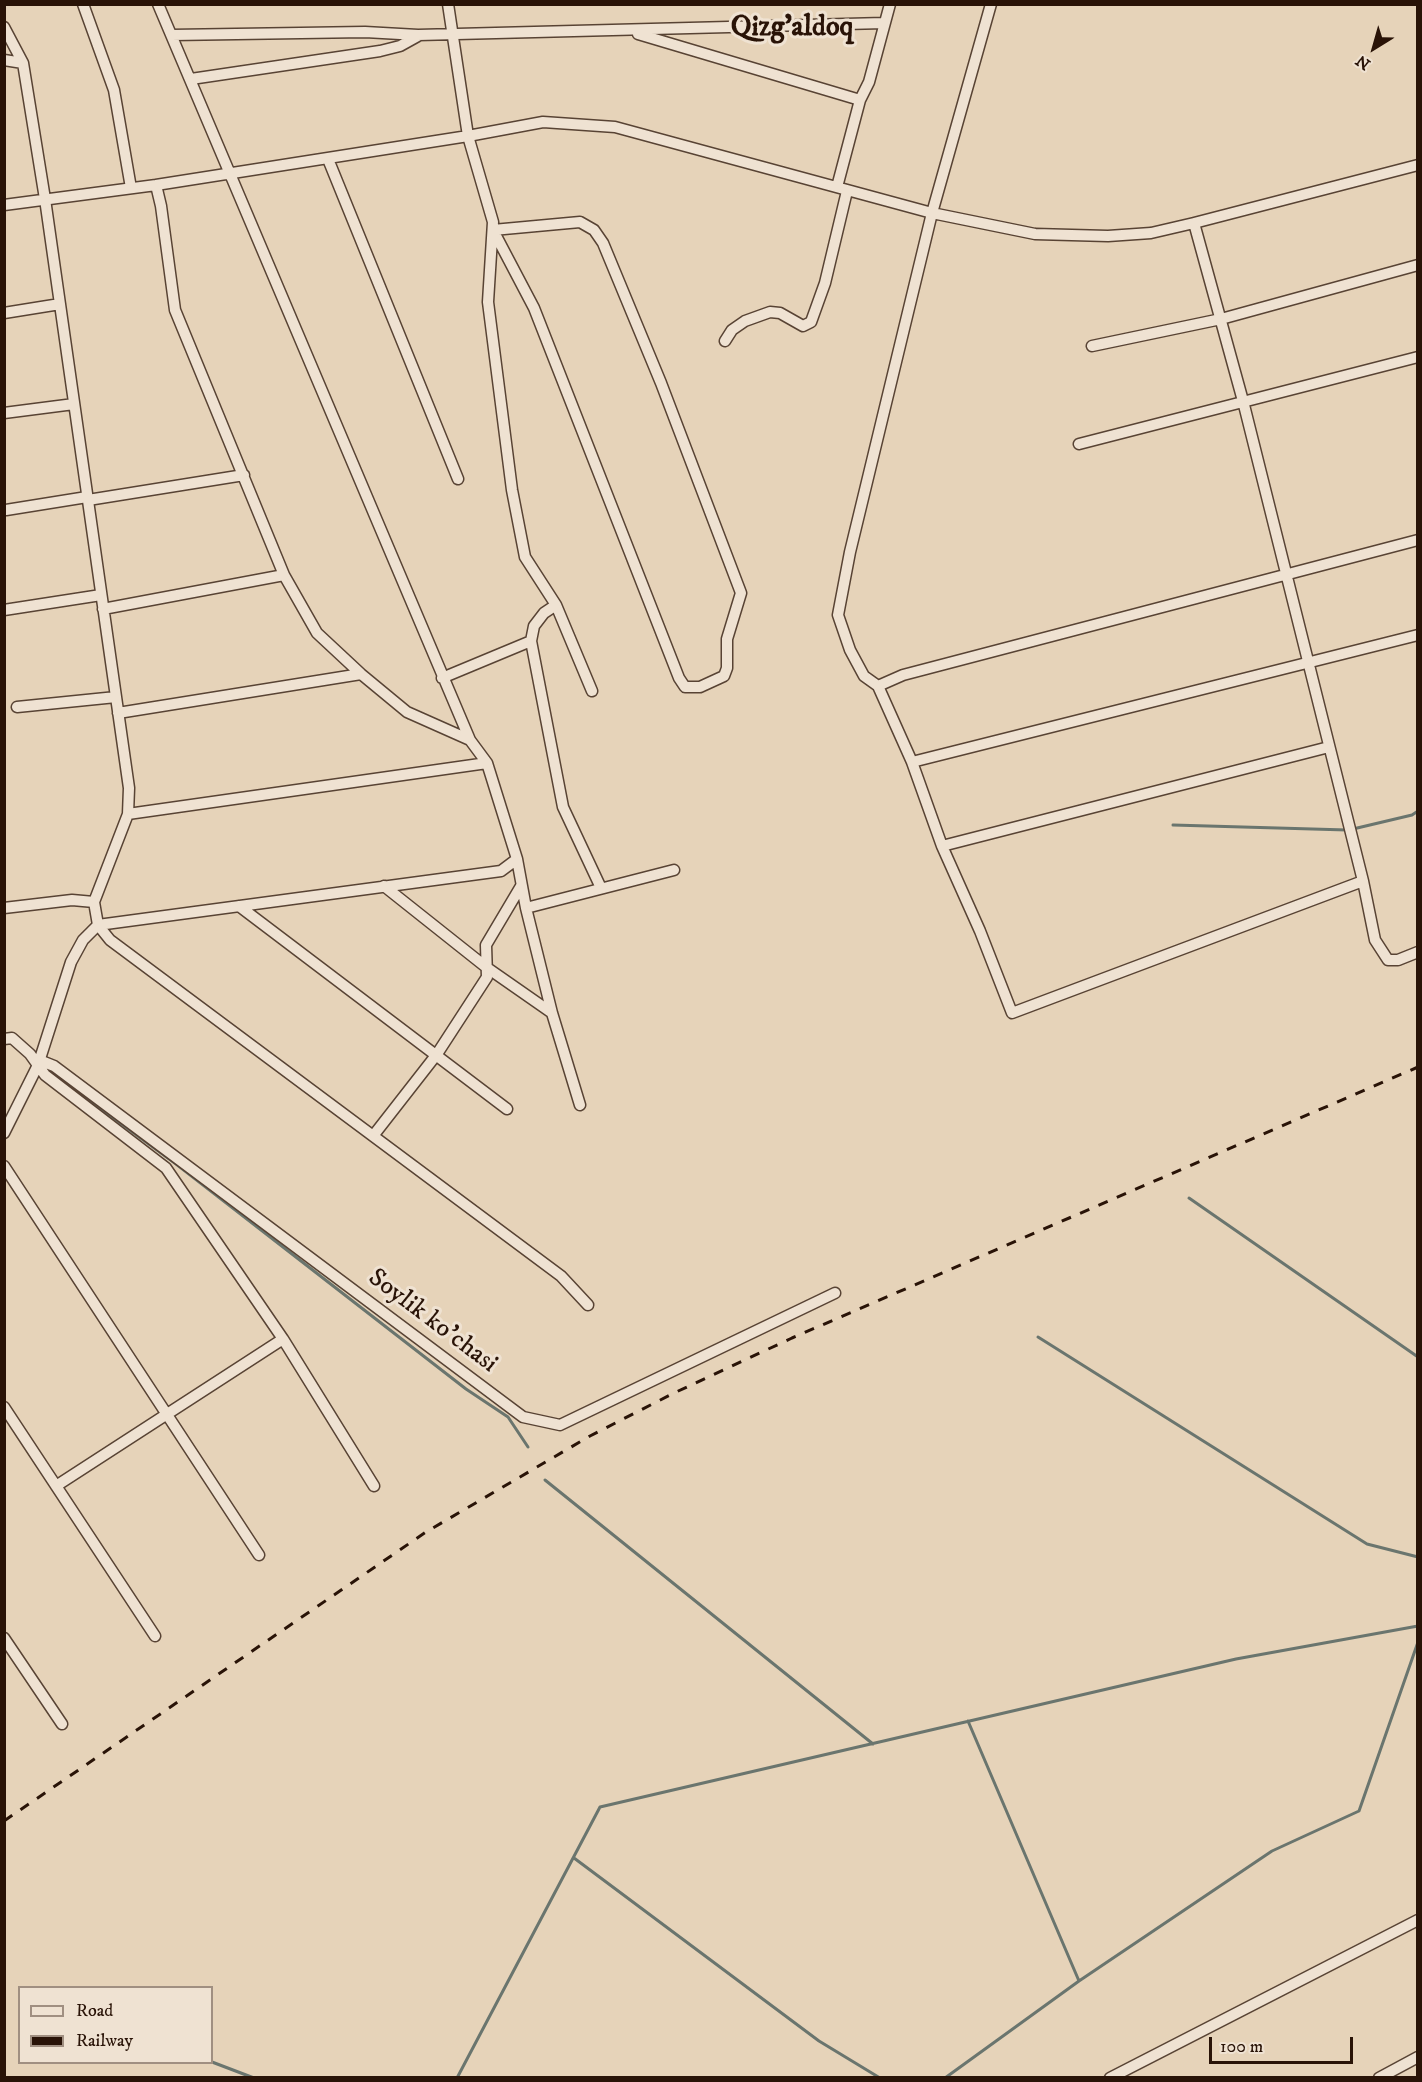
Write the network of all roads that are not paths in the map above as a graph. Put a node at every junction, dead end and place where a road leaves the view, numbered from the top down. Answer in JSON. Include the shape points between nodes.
{"nodes":[{"id":1,"x":83,"y":4,"type":"edge"},
{"id":2,"x":158,"y":4,"type":"edge"},
{"id":3,"x":448,"y":4,"type":"edge"},
{"id":4,"x":890,"y":4,"type":"edge"},
{"id":5,"x":991,"y":4,"type":"edge"},
{"id":6,"x":884,"y":23,"type":"junction"},
{"id":7,"x":4,"y":27,"type":"edge"},
{"id":8,"x":629,"y":31,"type":"junction"},
{"id":9,"x":452,"y":34,"type":"junction"},
{"id":10,"x":172,"y":35,"type":"junction"},
{"id":11,"x":418,"y":35,"type":"junction"},
{"id":12,"x":4,"y":60,"type":"edge"},
{"id":13,"x":23,"y":63,"type":"junction"},
{"id":14,"x":191,"y":79,"type":"junction"},
{"id":15,"x":860,"y":100,"type":"junction"},
{"id":16,"x":468,"y":136,"type":"junction"},
{"id":17,"x":328,"y":159,"type":"junction"},
{"id":18,"x":1418,"y":165,"type":"edge"},
{"id":19,"x":232,"y":174,"type":"junction"},
{"id":20,"x":156,"y":185,"type":"junction"},
{"id":21,"x":131,"y":188,"type":"junction"},
{"id":22,"x":842,"y":189,"type":"junction"},
{"id":23,"x":45,"y":199,"type":"junction"},
{"id":24,"x":4,"y":205,"type":"edge"},
{"id":25,"x":932,"y":213,"type":"junction"},
{"id":26,"x":1194,"y":224,"type":"junction"},
{"id":27,"x":493,"y":230,"type":"junction"},
{"id":28,"x":1418,"y":266,"type":"edge"},
{"id":29,"x":60,"y":304,"type":"junction"},
{"id":30,"x":4,"y":313,"type":"edge"},
{"id":31,"x":1221,"y":318,"type":"junction"},
{"id":32,"x":725,"y":341,"type":"dead end"},
{"id":33,"x":1092,"y":346,"type":"dead end"},
{"id":34,"x":1418,"y":357,"type":"edge"},
{"id":35,"x":1243,"y":400,"type":"junction"},
{"id":36,"x":74,"y":404,"type":"junction"},
{"id":37,"x":4,"y":413,"type":"edge"},
{"id":38,"x":1079,"y":444,"type":"dead end"},
{"id":39,"x":244,"y":475,"type":"junction"},
{"id":40,"x":458,"y":479,"type":"dead end"},
{"id":41,"x":88,"y":499,"type":"junction"},
{"id":42,"x":6,"y":510,"type":"dead end"},
{"id":43,"x":1418,"y":540,"type":"edge"},
{"id":44,"x":1285,"y":574,"type":"junction"},
{"id":45,"x":284,"y":575,"type":"junction"},
{"id":46,"x":102,"y":595,"type":"junction"},
{"id":47,"x":556,"y":605,"type":"junction"},
{"id":48,"x":103,"y":609,"type":"junction"},
{"id":49,"x":4,"y":610,"type":"edge"},
{"id":50,"x":1418,"y":635,"type":"edge"},
{"id":51,"x":531,"y":641,"type":"junction"},
{"id":52,"x":1310,"y":664,"type":"junction"},
{"id":53,"x":361,"y":674,"type":"junction"},
{"id":54,"x":442,"y":678,"type":"junction"},
{"id":55,"x":878,"y":686,"type":"junction"},
{"id":56,"x":592,"y":692,"type":"dead end"},
{"id":57,"x":116,"y":697,"type":"junction"},
{"id":58,"x":17,"y":707,"type":"dead end"},
{"id":59,"x":118,"y":713,"type":"junction"},
{"id":60,"x":470,"y":740,"type":"junction"},
{"id":61,"x":1329,"y":747,"type":"junction"},
{"id":62,"x":912,"y":762,"type":"junction"},
{"id":63,"x":487,"y":763,"type":"junction"},
{"id":64,"x":128,"y":814,"type":"junction"},
{"id":65,"x":942,"y":846,"type":"junction"},
{"id":66,"x":517,"y":859,"type":"junction"},
{"id":67,"x":674,"y":870,"type":"dead end"},
{"id":68,"x":1364,"y":881,"type":"junction"},
{"id":69,"x":384,"y":886,"type":"junction"},
{"id":70,"x":521,"y":886,"type":"junction"},
{"id":71,"x":601,"y":888,"type":"junction"},
{"id":72,"x":94,"y":902,"type":"junction"},
{"id":73,"x":239,"y":906,"type":"junction"},
{"id":74,"x":4,"y":908,"type":"edge"},
{"id":75,"x":526,"y":908,"type":"junction"},
{"id":76,"x":98,"y":925,"type":"junction"},
{"id":77,"x":1418,"y":952,"type":"edge"},
{"id":78,"x":486,"y":967,"type":"junction"},
{"id":79,"x":552,"y":1013,"type":"junction"},
{"id":80,"x":4,"y":1039,"type":"edge"},
{"id":81,"x":437,"y":1054,"type":"junction"},
{"id":82,"x":38,"y":1063,"type":"junction"},
{"id":83,"x":580,"y":1105,"type":"dead end"},
{"id":84,"x":507,"y":1109,"type":"dead end"},
{"id":85,"x":4,"y":1133,"type":"edge"},
{"id":86,"x":373,"y":1136,"type":"junction"},
{"id":87,"x":174,"y":1158,"type":"junction"},
{"id":88,"x":4,"y":1166,"type":"edge"},
{"id":89,"x":166,"y":1168,"type":"junction"},
{"id":90,"x":835,"y":1293,"type":"dead end"},
{"id":91,"x":588,"y":1305,"type":"dead end"},
{"id":92,"x":283,"y":1339,"type":"junction"},
{"id":93,"x":4,"y":1407,"type":"edge"},
{"id":94,"x":167,"y":1414,"type":"junction"},
{"id":95,"x":56,"y":1485,"type":"junction"},
{"id":96,"x":374,"y":1486,"type":"dead end"},
{"id":97,"x":259,"y":1555,"type":"dead end"},
{"id":98,"x":155,"y":1636,"type":"dead end"},
{"id":99,"x":4,"y":1638,"type":"edge"},
{"id":100,"x":62,"y":1724,"type":"dead end"},
{"id":101,"x":1418,"y":1920,"type":"edge"},
{"id":102,"x":1418,"y":2057,"type":"edge"},
{"id":103,"x":1110,"y":2078,"type":"edge"},
{"id":104,"x":1379,"y":2078,"type":"edge"}],
"edges":[{"from":1,"to":21,"type":"street","via":[[114,90]]},
{"from":2,"to":10,"type":"street"},
{"from":3,"to":9,"type":"street"},
{"from":4,"to":6,"type":"street"},
{"from":5,"to":25,"type":"street"},
{"from":6,"to":8,"type":"street"},
{"from":6,"to":15,"type":"street","via":[[869,82]]},
{"from":7,"to":13,"type":"street"},
{"from":8,"to":9,"type":"street"},
{"from":8,"to":15,"type":"street"},
{"from":9,"to":11,"type":"street"},
{"from":9,"to":16,"type":"street"},
{"from":10,"to":11,"type":"street"},
{"from":10,"to":14,"type":"street"},
{"from":11,"to":14,"type":"street","via":[[400,46],[380,51]]},
{"from":12,"to":13,"type":"street"},
{"from":13,"to":23,"type":"street"},
{"from":14,"to":19,"type":"street"},
{"from":15,"to":22,"type":"street"},
{"from":16,"to":17,"type":"street"},
{"from":16,"to":22,"type":"street","via":[[543,122],[615,127]]},
{"from":16,"to":27,"type":"street"},
{"from":17,"to":19,"type":"street"},
{"from":17,"to":40,"type":"street"},
{"from":18,"to":26,"type":"street"},
{"from":19,"to":20,"type":"street"},
{"from":19,"to":54,"type":"street"},
{"from":20,"to":21,"type":"street"},
{"from":20,"to":39,"type":"street","via":[[175,310]]},
{"from":21,"to":23,"type":"street"},
{"from":22,"to":25,"type":"street"},
{"from":22,"to":32,"type":"street","via":[[825,282],[811,322],[803,326],[770,312],[745,321]]},
{"from":23,"to":24,"type":"street"},
{"from":23,"to":29,"type":"street"},
{"from":25,"to":26,"type":"street","via":[[1035,234],[1108,236]]},
{"from":25,"to":55,"type":"street","via":[[838,615],[864,676]]},
{"from":26,"to":31,"type":"street"},
{"from":27,"to":27,"type":"street","via":[[580,222],[594,230],[603,243],[741,592],[726,639],[727,668],[724,676],[713,682],[685,687],[679,678],[534,308]]},
{"from":27,"to":47,"type":"street","via":[[488,302],[512,490],[525,557]]},
{"from":28,"to":31,"type":"street"},
{"from":29,"to":30,"type":"street"},
{"from":29,"to":36,"type":"street"},
{"from":31,"to":33,"type":"street"},
{"from":31,"to":35,"type":"street"},
{"from":34,"to":35,"type":"street"},
{"from":35,"to":38,"type":"street"},
{"from":35,"to":44,"type":"street"},
{"from":36,"to":37,"type":"street"},
{"from":36,"to":41,"type":"street"},
{"from":39,"to":41,"type":"street"},
{"from":39,"to":45,"type":"street"},
{"from":41,"to":42,"type":"street"},
{"from":41,"to":46,"type":"street"},
{"from":43,"to":44,"type":"street"},
{"from":44,"to":52,"type":"street"},
{"from":44,"to":55,"type":"street","via":[[903,675]]},
{"from":45,"to":48,"type":"street"},
{"from":45,"to":53,"type":"street","via":[[317,633]]},
{"from":46,"to":48,"type":"street"},
{"from":46,"to":49,"type":"street"},
{"from":47,"to":51,"type":"street","via":[[534,626]]},
{"from":47,"to":56,"type":"street"},
{"from":48,"to":57,"type":"street"},
{"from":50,"to":52,"type":"street"},
{"from":51,"to":54,"type":"street"},
{"from":51,"to":71,"type":"street","via":[[563,807]]},
{"from":52,"to":61,"type":"street"},
{"from":52,"to":62,"type":"street"},
{"from":53,"to":59,"type":"street"},
{"from":53,"to":60,"type":"street","via":[[407,712]]},
{"from":54,"to":60,"type":"street"},
{"from":55,"to":62,"type":"street"},
{"from":57,"to":58,"type":"street"},
{"from":57,"to":59,"type":"street"},
{"from":59,"to":64,"type":"street","via":[[129,788]]},
{"from":60,"to":63,"type":"street"},
{"from":61,"to":65,"type":"street"},
{"from":61,"to":68,"type":"street"},
{"from":62,"to":65,"type":"street"},
{"from":63,"to":64,"type":"street"},
{"from":63,"to":66,"type":"street"},
{"from":64,"to":72,"type":"street"},
{"from":65,"to":68,"type":"street","via":[[1012,1013]]},
{"from":66,"to":69,"type":"street","via":[[501,870]]},
{"from":66,"to":70,"type":"street"},
{"from":67,"to":71,"type":"street"},
{"from":68,"to":77,"type":"street","via":[[1375,940],[1388,960]]},
{"from":69,"to":73,"type":"street"},
{"from":69,"to":78,"type":"street"},
{"from":70,"to":75,"type":"street"},
{"from":70,"to":78,"type":"street","via":[[486,945]]},
{"from":71,"to":75,"type":"street"},
{"from":72,"to":74,"type":"street","via":[[72,900]]},
{"from":72,"to":76,"type":"street"},
{"from":73,"to":76,"type":"street"},
{"from":73,"to":81,"type":"street"},
{"from":75,"to":79,"type":"street"},
{"from":76,"to":82,"type":"street","via":[[83,940],[71,962]]},
{"from":76,"to":86,"type":"street","via":[[110,940]]},
{"from":78,"to":79,"type":"street"},
{"from":78,"to":81,"type":"street","via":[[487,977]]},
{"from":79,"to":83,"type":"street"},
{"from":80,"to":82,"type":"street","via":[[12,1038]]},
{"from":81,"to":84,"type":"street"},
{"from":81,"to":86,"type":"street"},
{"from":82,"to":85,"type":"street"},
{"from":82,"to":87,"type":"street","name":"Soylik ko'chasi","via":[[54,1066]]},
{"from":82,"to":89,"type":"street","via":[[45,1075]]},
{"from":86,"to":91,"type":"street","via":[[561,1276]]},
{"from":87,"to":89,"type":"street"},
{"from":87,"to":90,"type":"street","name":"Soylik ko'chasi","via":[[523,1417],[560,1425]]},
{"from":88,"to":94,"type":"street"},
{"from":89,"to":92,"type":"street"},
{"from":92,"to":94,"type":"street"},
{"from":92,"to":96,"type":"street"},
{"from":93,"to":95,"type":"street"},
{"from":94,"to":95,"type":"street"},
{"from":94,"to":97,"type":"street"},
{"from":95,"to":98,"type":"street"},
{"from":99,"to":100,"type":"street"},
{"from":101,"to":103,"type":"street"},
{"from":102,"to":104,"type":"street"}]}
